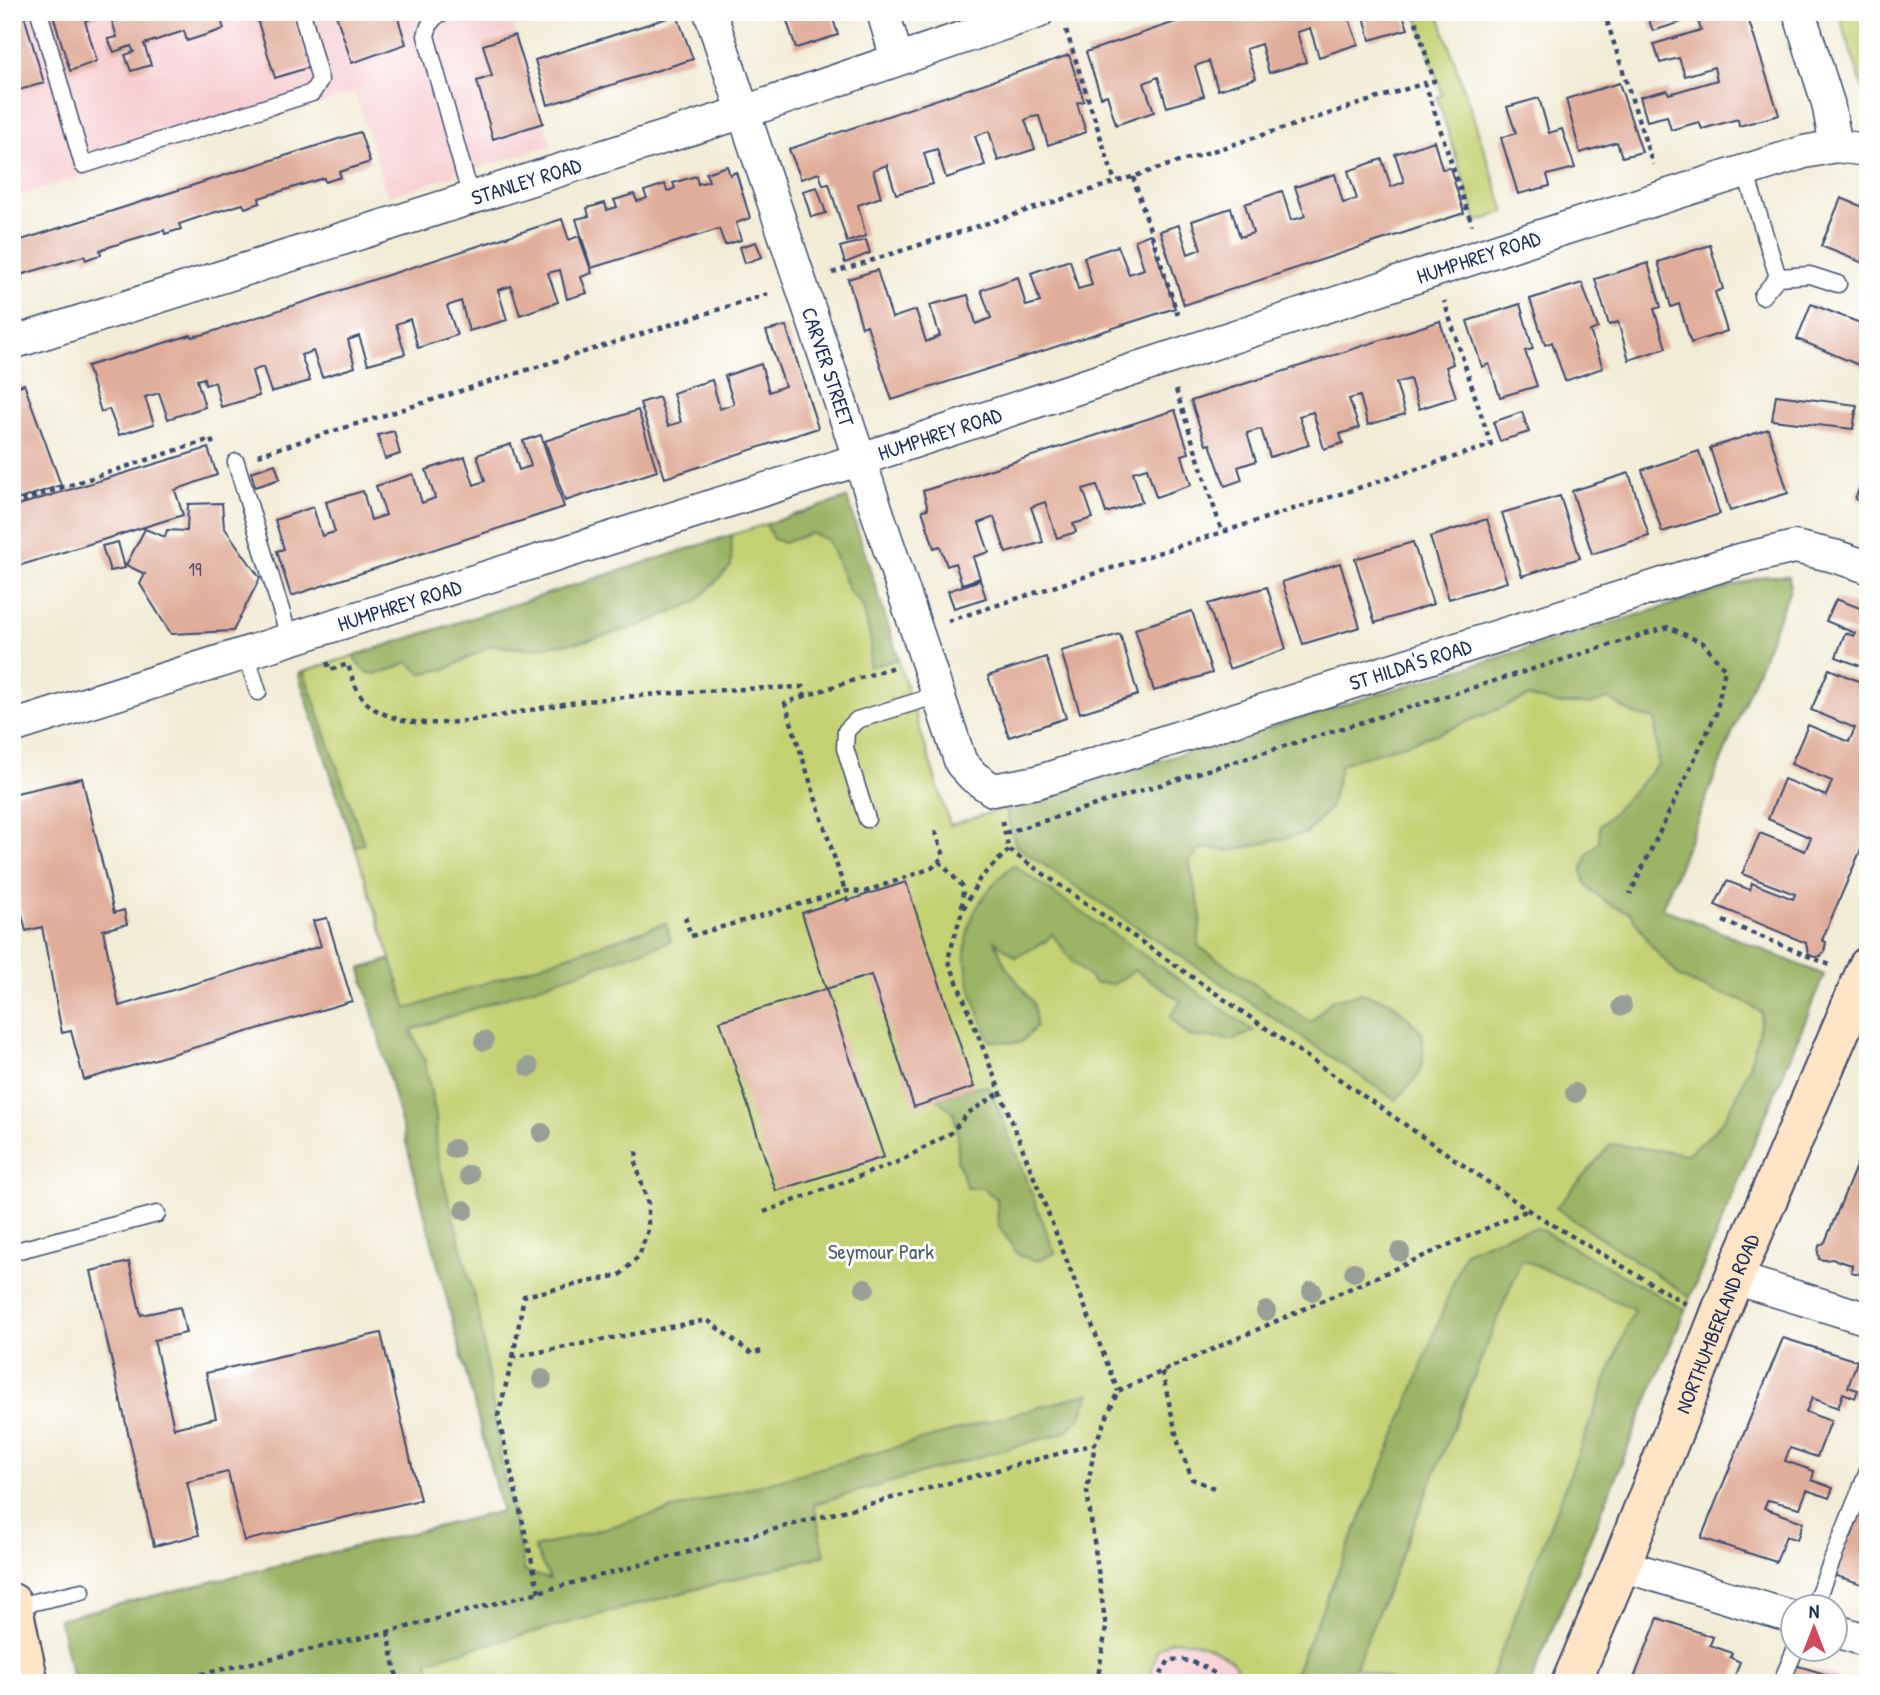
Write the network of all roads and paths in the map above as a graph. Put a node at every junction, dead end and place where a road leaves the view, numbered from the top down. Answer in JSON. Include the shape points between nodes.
{"nodes":[{"id":1,"x":39,"y":12,"type":"edge"},
{"id":2,"x":302,"y":12,"type":"edge"},
{"id":3,"x":444,"y":12,"type":"edge"},
{"id":4,"x":710,"y":12,"type":"edge"},
{"id":5,"x":883,"y":12,"type":"edge"},
{"id":6,"x":1413,"y":12,"type":"edge"},
{"id":7,"x":1604,"y":12,"type":"edge"},
{"id":8,"x":1799,"y":12,"type":"edge"},
{"id":9,"x":1051,"y":19,"type":"edge"},
{"id":10,"x":897,"y":59,"type":"junction"},
{"id":11,"x":1425,"y":83,"type":"junction"},
{"id":12,"x":744,"y":112,"type":"junction"},
{"id":13,"x":1836,"y":146,"type":"junction"},
{"id":14,"x":1868,"y":150,"type":"edge"},
{"id":15,"x":1745,"y":171,"type":"junction"},
{"id":16,"x":1133,"y":177,"type":"junction"},
{"id":17,"x":1115,"y":182,"type":"junction"},
{"id":18,"x":1664,"y":197,"type":"junction"},
{"id":19,"x":471,"y":198,"type":"junction"},
{"id":20,"x":1482,"y":256,"type":"junction"},
{"id":21,"x":1432,"y":272,"type":"junction"},
{"id":22,"x":1778,"y":277,"type":"junction"},
{"id":23,"x":801,"y":283,"type":"junction"},
{"id":24,"x":1838,"y":284,"type":"dead end"},
{"id":25,"x":1762,"y":296,"type":"dead end"},
{"id":26,"x":12,"y":343,"type":"edge"},
{"id":27,"x":1178,"y":355,"type":"junction"},
{"id":28,"x":861,"y":460,"type":"junction"},
{"id":29,"x":236,"y":462,"type":"junction"},
{"id":30,"x":12,"y":504,"type":"edge"},
{"id":31,"x":1223,"y":532,"type":"junction"},
{"id":32,"x":1868,"y":567,"type":"edge"},
{"id":33,"x":304,"y":635,"type":"junction"},
{"id":34,"x":921,"y":644,"type":"junction"},
{"id":35,"x":246,"y":654,"type":"junction"},
{"id":36,"x":258,"y":692,"type":"dead end"},
{"id":37,"x":938,"y":695,"type":"junction"},
{"id":38,"x":805,"y":696,"type":"junction"},
{"id":39,"x":12,"y":727,"type":"edge"},
{"id":40,"x":993,"y":790,"type":"junction"},
{"id":41,"x":867,"y":819,"type":"dead end"},
{"id":42,"x":935,"y":830,"type":"dead end"},
{"id":43,"x":1005,"y":833,"type":"junction"},
{"id":44,"x":1009,"y":850,"type":"junction"},
{"id":45,"x":939,"y":861,"type":"junction"},
{"id":46,"x":845,"y":891,"type":"junction"},
{"id":47,"x":1630,"y":894,"type":"dead end"},
{"id":48,"x":962,"y":911,"type":"junction"},
{"id":49,"x":685,"y":917,"type":"dead end"},
{"id":50,"x":1723,"y":921,"type":"dead end"},
{"id":51,"x":1863,"y":990,"type":"edge"},
{"id":52,"x":1000,"y":1093,"type":"junction"},
{"id":53,"x":637,"y":1147,"type":"dead end"},
{"id":54,"x":1528,"y":1210,"type":"junction"},
{"id":55,"x":764,"y":1212,"type":"dead end"},
{"id":56,"x":157,"y":1214,"type":"dead end"},
{"id":57,"x":12,"y":1252,"type":"edge"},
{"id":58,"x":1734,"y":1278,"type":"junction"},
{"id":59,"x":1868,"y":1320,"type":"edge"},
{"id":60,"x":1717,"y":1322,"type":"junction"},
{"id":61,"x":761,"y":1352,"type":"dead end"},
{"id":62,"x":513,"y":1357,"type":"junction"},
{"id":63,"x":1162,"y":1372,"type":"junction"},
{"id":64,"x":1118,"y":1391,"type":"junction"},
{"id":65,"x":1094,"y":1444,"type":"junction"},
{"id":66,"x":1867,"y":1476,"type":"edge"},
{"id":67,"x":1214,"y":1488,"type":"dead end"},
{"id":68,"x":1621,"y":1565,"type":"junction"},
{"id":69,"x":82,"y":1591,"type":"dead end"},
{"id":70,"x":539,"y":1592,"type":"junction"},
{"id":71,"x":1819,"y":1594,"type":"edge"},
{"id":72,"x":13,"y":1605,"type":"edge"},
{"id":73,"x":1778,"y":1612,"type":"edge"},
{"id":74,"x":388,"y":1632,"type":"junction"},
{"id":75,"x":1848,"y":1634,"type":"edge"},
{"id":76,"x":1868,"y":1641,"type":"edge"},
{"id":77,"x":1789,"y":1664,"type":"edge"},
{"id":78,"x":29,"y":1683,"type":"edge"},
{"id":79,"x":162,"y":1683,"type":"edge"},
{"id":80,"x":398,"y":1683,"type":"edge"},
{"id":81,"x":1097,"y":1683,"type":"edge"},
{"id":82,"x":1156,"y":1683,"type":"edge"},
{"id":83,"x":1220,"y":1683,"type":"edge"},
{"id":84,"x":1571,"y":1683,"type":"edge"},
{"id":85,"x":1781,"y":1683,"type":"edge"}],
"edges":[{"from":1,"to":2,"type":"lane","via":[[83,165],[312,93],[320,80]]},
{"from":3,"to":19,"type":"lane","via":[[429,24],[426,36]]},
{"from":4,"to":12,"type":"street","name":"CARVER STREET"},
{"from":5,"to":10,"type":"street"},
{"from":6,"to":11,"type":"path","via":[[1434,81]]},
{"from":7,"to":18,"type":"path"},
{"from":8,"to":13,"type":"street","via":[[1828,103]]},
{"from":9,"to":10,"type":"street","name":"STANLEY ROAD"},
{"from":9,"to":17,"type":"path"},
{"from":10,"to":12,"type":"street","name":"STANLEY ROAD"},
{"from":11,"to":16,"type":"path"},
{"from":11,"to":20,"type":"path"},
{"from":12,"to":19,"type":"street","name":"STANLEY ROAD"},
{"from":12,"to":23,"type":"street","name":"CARVER STREET"},
{"from":13,"to":14,"type":"street","name":"HUMPHREY ROAD"},
{"from":13,"to":15,"type":"street","name":"HUMPHREY ROAD"},
{"from":15,"to":18,"type":"street","name":"HUMPHREY ROAD"},
{"from":15,"to":22,"type":"lane"},
{"from":16,"to":17,"type":"path"},
{"from":16,"to":27,"type":"path"},
{"from":17,"to":23,"type":"path"},
{"from":18,"to":20,"type":"street","name":"HUMPHREY ROAD"},
{"from":19,"to":26,"type":"street","name":"STANLEY ROAD"},
{"from":20,"to":21,"type":"street","name":"HUMPHREY ROAD"},
{"from":21,"to":27,"type":"street","name":"HUMPHREY ROAD"},
{"from":21,"to":31,"type":"path","via":[[1491,445]]},
{"from":22,"to":24,"type":"lane","via":[[1810,275]]},
{"from":22,"to":25,"type":"lane"},
{"from":23,"to":28,"type":"street","name":"CARVER STREET"},
{"from":23,"to":29,"type":"path"},
{"from":27,"to":28,"type":"street","name":"HUMPHREY ROAD"},
{"from":27,"to":31,"type":"path"},
{"from":28,"to":33,"type":"street","name":"HUMPHREY ROAD"},
{"from":28,"to":34,"type":"street","name":"CARVER STREET"},
{"from":29,"to":30,"type":"path","via":[[219,467],[211,439]]},
{"from":29,"to":33,"type":"lane"},
{"from":31,"to":34,"type":"path"},
{"from":32,"to":40,"type":"street","name":"ST HILDA'S ROAD","via":[[1795,548],[1739,560],[1037,782]]},
{"from":33,"to":35,"type":"street","name":"HUMPHREY ROAD"},
{"from":33,"to":38,"type":"path","via":[[330,670],[348,664],[363,702],[399,719],[427,724],[666,693],[803,688]]},
{"from":34,"to":37,"type":"street","name":"CARVER STREET"},
{"from":34,"to":38,"type":"path"},
{"from":35,"to":36,"type":"lane"},
{"from":35,"to":39,"type":"street","name":"HUMPHREY ROAD"},
{"from":37,"to":40,"type":"street","name":"CARVER STREET","via":[[961,763]]},
{"from":37,"to":41,"type":"lane","via":[[857,720],[846,731],[845,748]]},
{"from":38,"to":46,"type":"path","via":[[785,704]]},
{"from":40,"to":43,"type":"path"},
{"from":42,"to":45,"type":"path","via":[[944,856]]},
{"from":43,"to":44,"type":"path"},
{"from":43,"to":47,"type":"path","via":[[1668,627],[1703,643],[1725,669],[1716,714]]},
{"from":44,"to":48,"type":"path","via":[[980,878]]},
{"from":44,"to":54,"type":"path"},
{"from":45,"to":46,"type":"path","via":[[932,868],[864,892]]},
{"from":45,"to":48,"type":"path","via":[[963,887]]},
{"from":46,"to":49,"type":"path","via":[[691,936]]},
{"from":48,"to":52,"type":"path","via":[[948,959]]},
{"from":50,"to":51,"type":"path"},
{"from":51,"to":58,"type":"main road","name":"NORTHUMBERLAND ROAD"},
{"from":52,"to":55,"type":"path","via":[[968,1113],[951,1133],[900,1161]]},
{"from":52,"to":64,"type":"path"},
{"from":53,"to":62,"type":"path","via":[[636,1164],[648,1204],[648,1230],[639,1256],[620,1275],[524,1296]]},
{"from":54,"to":60,"type":"path"},
{"from":54,"to":63,"type":"path"},
{"from":56,"to":57,"type":"lane"},
{"from":58,"to":59,"type":"street"},
{"from":58,"to":60,"type":"main road","name":"NORTHUMBERLAND ROAD"},
{"from":60,"to":68,"type":"main road","name":"NORTHUMBERLAND ROAD"},
{"from":61,"to":62,"type":"path","via":[[752,1354],[707,1320]]},
{"from":62,"to":70,"type":"path","via":[[498,1416]]},
{"from":63,"to":64,"type":"path"},
{"from":63,"to":67,"type":"path","via":[[1192,1479]]},
{"from":64,"to":65,"type":"path"},
{"from":65,"to":70,"type":"path"},
{"from":65,"to":81,"type":"path","via":[[1087,1492],[1106,1628]]},
{"from":66,"to":71,"type":"lane"},
{"from":68,"to":73,"type":"street"},
{"from":68,"to":84,"type":"main road","name":"NORTHUMBERLAND ROAD"},
{"from":69,"to":72,"type":"lane"},
{"from":70,"to":74,"type":"path"},
{"from":72,"to":78,"type":"main road"},
{"from":74,"to":79,"type":"path"},
{"from":74,"to":80,"type":"path"},
{"from":75,"to":76,"type":"street"},
{"from":77,"to":85,"type":"lane"},
{"from":82,"to":83,"type":"path","via":[[1169,1660],[1179,1659],[1210,1669]]}]}
